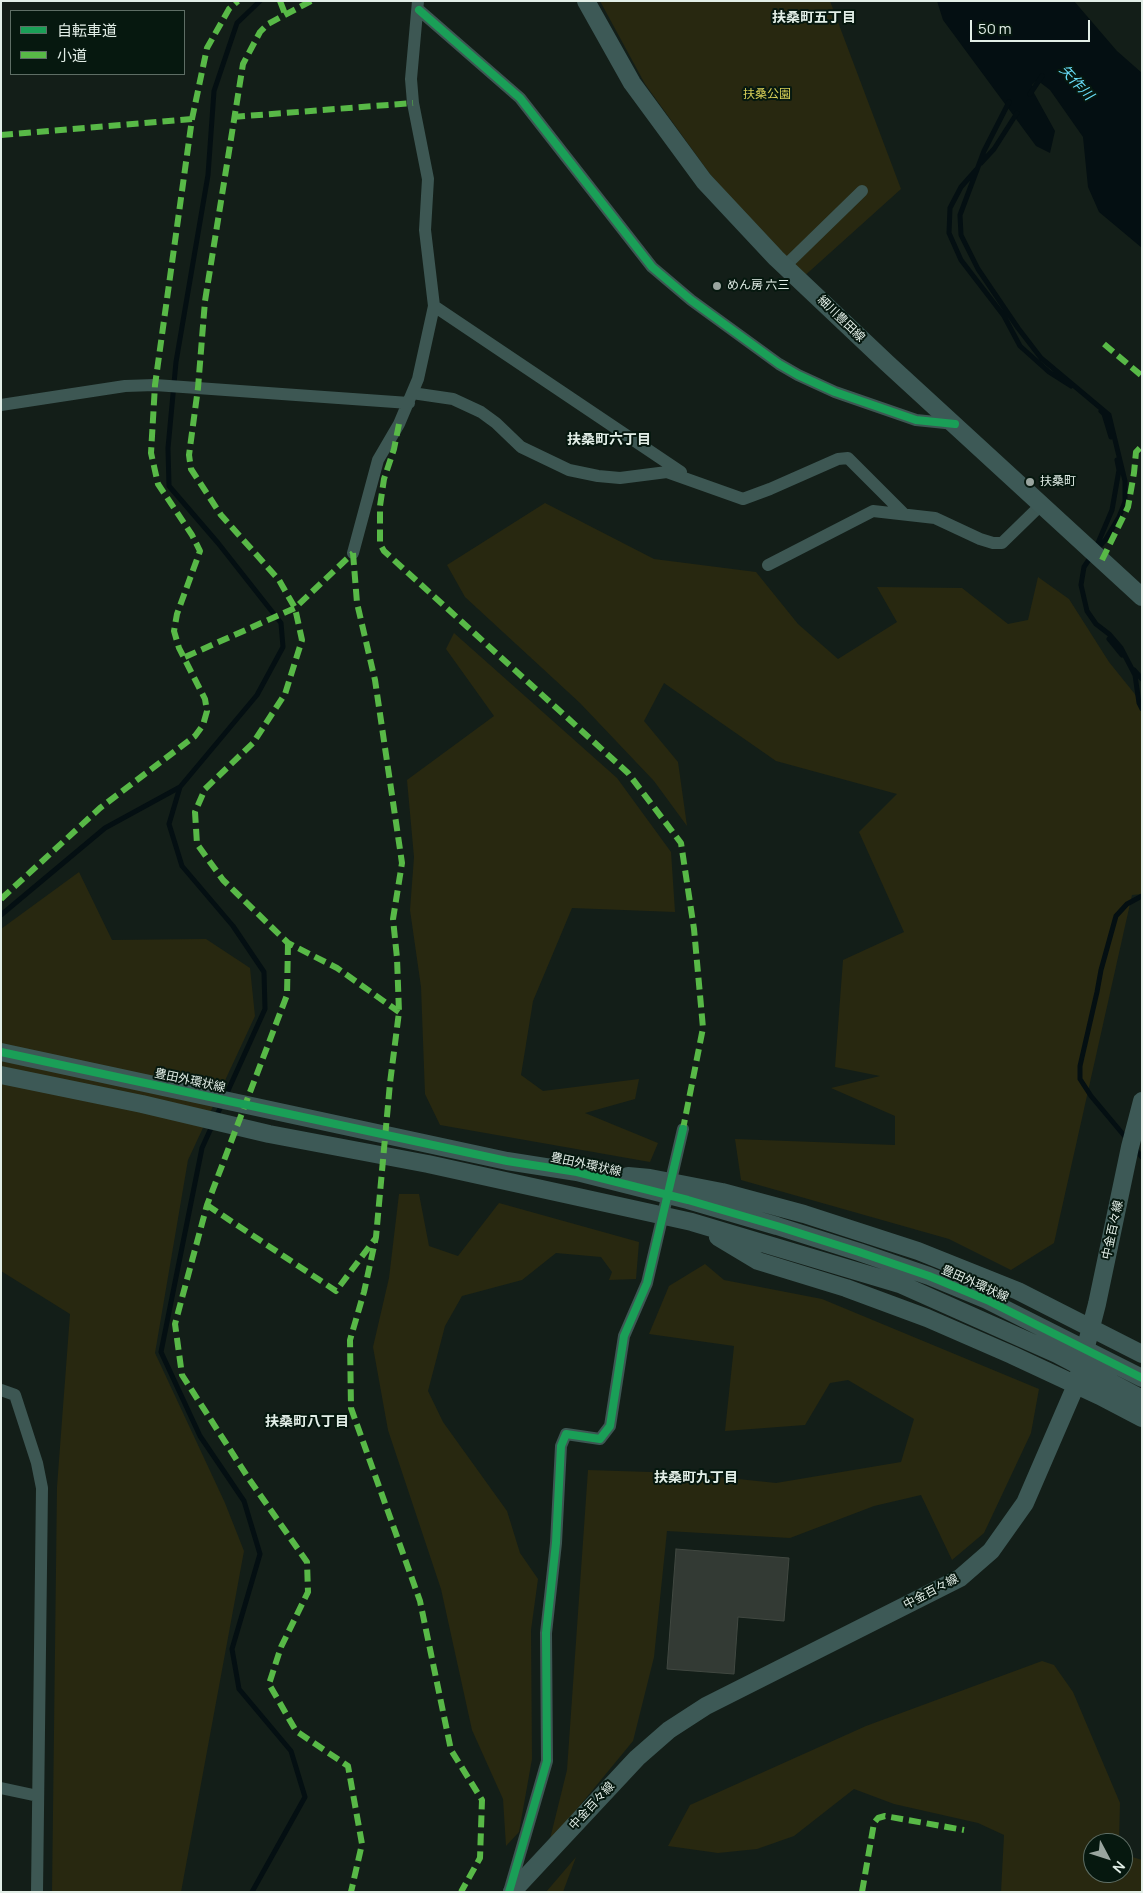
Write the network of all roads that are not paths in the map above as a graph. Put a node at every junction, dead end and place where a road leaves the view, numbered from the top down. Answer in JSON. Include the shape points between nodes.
{"nodes":[{"id":1,"x":586,"y":1,"type":"edge"},
{"id":2,"x":418,"y":6,"type":"edge"},
{"id":3,"x":862,"y":191,"type":"dead end"},
{"id":4,"x":785,"y":266,"type":"junction"},
{"id":5,"x":434,"y":306,"type":"junction"},
{"id":6,"x":411,"y":398,"type":"junction"},
{"id":7,"x":1,"y":405,"type":"edge"},
{"id":8,"x":955,"y":424,"type":"junction"},
{"id":9,"x":698,"y":484,"type":"junction"},
{"id":10,"x":1042,"y":504,"type":"junction"},
{"id":11,"x":904,"y":514,"type":"junction"},
{"id":12,"x":353,"y":553,"type":"dead end"},
{"id":13,"x":768,"y":565,"type":"dead end"},
{"id":14,"x":1142,"y":597,"type":"edge"},
{"id":15,"x":1,"y":1052,"type":"edge"},
{"id":16,"x":1,"y":1075,"type":"edge"},
{"id":17,"x":1142,"y":1101,"type":"edge"},
{"id":18,"x":683,"y":1129,"type":"dead end"},
{"id":19,"x":577,"y":1172,"type":"junction"},
{"id":20,"x":692,"y":1222,"type":"junction"},
{"id":21,"x":1090,"y":1326,"type":"junction"},
{"id":22,"x":1142,"y":1354,"type":"edge"},
{"id":23,"x":1142,"y":1378,"type":"edge"},
{"id":24,"x":1076,"y":1386,"type":"junction"},
{"id":25,"x":1,"y":1390,"type":"edge"},
{"id":26,"x":1142,"y":1399,"type":"edge"},
{"id":27,"x":1142,"y":1418,"type":"edge"},
{"id":28,"x":1,"y":1788,"type":"edge"},
{"id":29,"x":38,"y":1796,"type":"junction"},
{"id":30,"x":37,"y":1892,"type":"edge"},
{"id":31,"x":510,"y":1892,"type":"edge"}],
"edges":[{"from":1,"to":4,"type":"street","name":"細川豊田線","via":[[632,83],[658,120],[704,181]]},
{"from":2,"to":5,"type":"street","via":[[411,79],[428,179],[425,230]]},
{"from":2,"to":8,"type":"street","via":[[520,98],[652,267],[691,300],[779,364],[808,380],[916,420]]},
{"from":3,"to":4,"type":"street"},
{"from":4,"to":8,"type":"street","name":"細川豊田線"},
{"from":5,"to":6,"type":"street"},
{"from":5,"to":9,"type":"street"},
{"from":6,"to":7,"type":"street","via":[[161,385],[125,386]]},
{"from":6,"to":9,"type":"street","via":[[453,399],[481,412],[521,447],[569,470],[620,478],[667,472]]},
{"from":6,"to":12,"type":"street","via":[[378,460]]},
{"from":8,"to":10,"type":"street","name":"細川豊田線"},
{"from":9,"to":11,"type":"street","via":[[742,499],[838,459],[848,458]]},
{"from":10,"to":11,"type":"street","via":[[1002,543],[980,539],[936,518]]},
{"from":10,"to":14,"type":"street","name":"細川豊田線"},
{"from":11,"to":13,"type":"street","via":[[873,511]]},
{"from":15,"to":19,"type":"street","name":"豊田外環状線","via":[[435,1146]]},
{"from":16,"to":20,"type":"street"},
{"from":17,"to":21,"type":"street","name":"中金百々線"},
{"from":18,"to":31,"type":"street","via":[[647,1283],[624,1336],[610,1426],[600,1439],[566,1434],[561,1446],[556,1543],[546,1633],[547,1761]]},
{"from":19,"to":21,"type":"street","via":[[668,1181],[804,1214],[918,1251],[1018,1291]]},
{"from":19,"to":23,"type":"street","name":"豊田外環状線","via":[[695,1202],[929,1276],[987,1300]]},
{"from":20,"to":24,"type":"street","via":[[758,1261],[846,1288],[927,1318]]},
{"from":20,"to":26,"type":"street","via":[[900,1284],[1058,1354]]},
{"from":21,"to":22,"type":"street"},
{"from":21,"to":24,"type":"street","name":"中金百々線"},
{"from":24,"to":27,"type":"street"},
{"from":24,"to":31,"type":"street","name":"中金百々線","via":[[1025,1503],[991,1551],[960,1578],[706,1706],[669,1730],[637,1758]]},
{"from":25,"to":29,"type":"street","via":[[14,1395],[42,1488]]},
{"from":28,"to":29,"type":"street"},
{"from":29,"to":30,"type":"street"}]}
